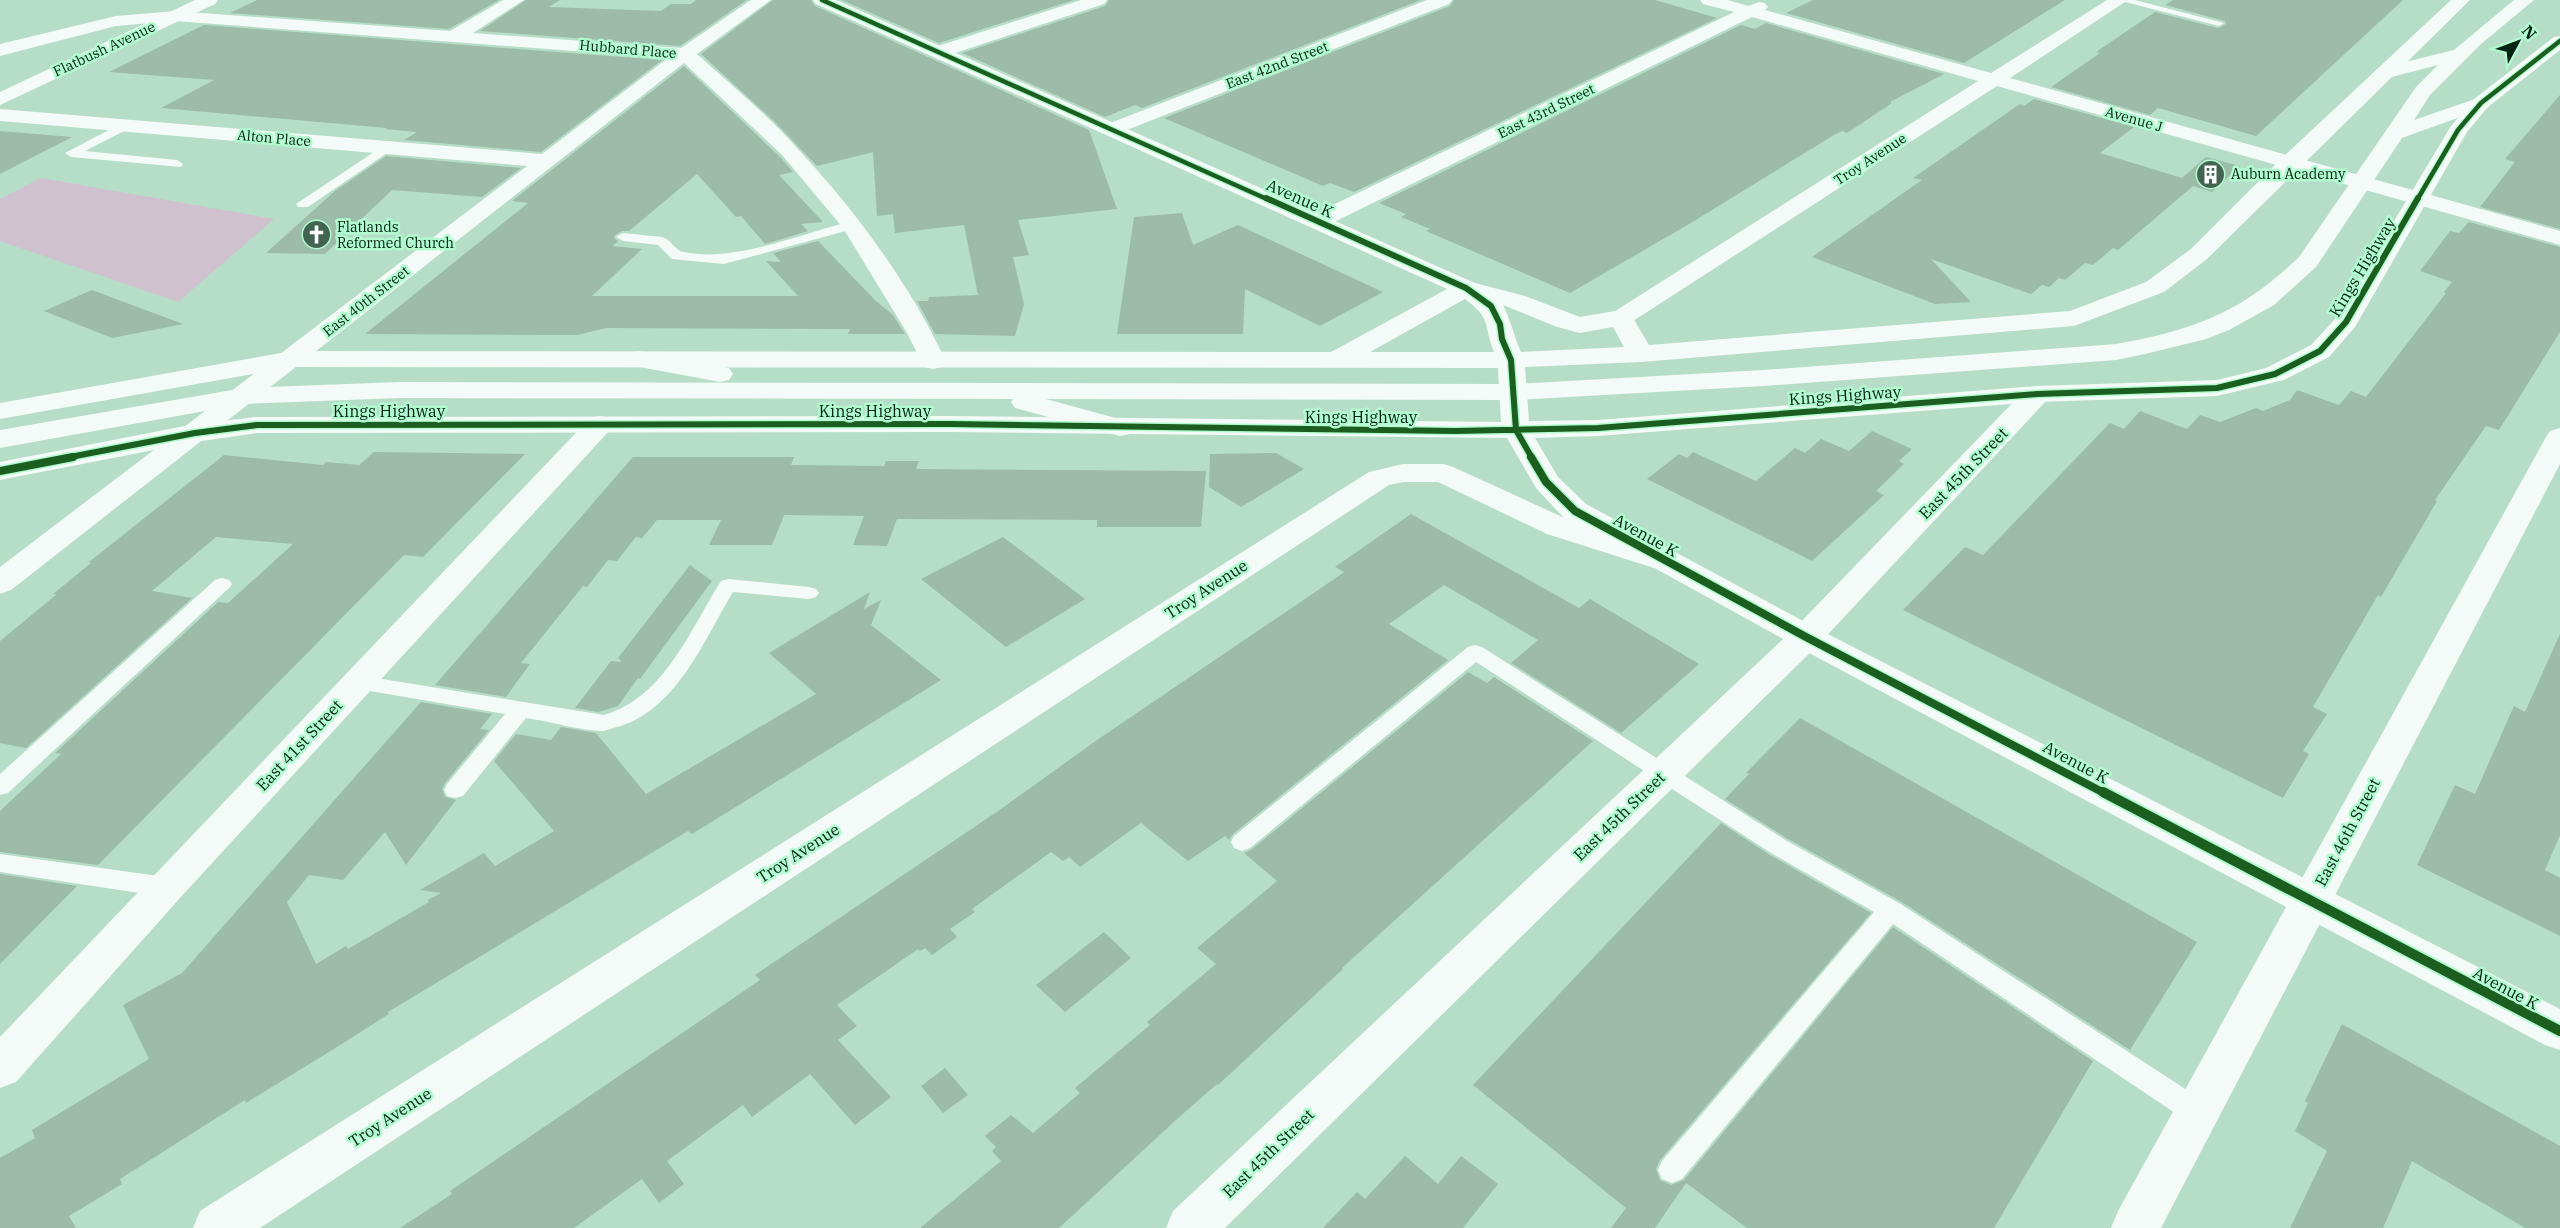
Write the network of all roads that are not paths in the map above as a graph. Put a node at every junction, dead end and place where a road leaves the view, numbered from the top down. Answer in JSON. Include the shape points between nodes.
{"nodes":[{"id":1,"x":209,"y":0,"type":"edge"},
{"id":2,"x":515,"y":0,"type":"edge"},
{"id":3,"x":762,"y":0,"type":"edge"},
{"id":4,"x":822,"y":0,"type":"edge"},
{"id":5,"x":1098,"y":0,"type":"edge"},
{"id":6,"x":1443,"y":0,"type":"edge"},
{"id":7,"x":1708,"y":0,"type":"edge"},
{"id":8,"x":1774,"y":0,"type":"edge"},
{"id":9,"x":2120,"y":0,"type":"edge"},
{"id":10,"x":2461,"y":0,"type":"edge"},
{"id":11,"x":2525,"y":0,"type":"edge"},
{"id":12,"x":1750,"y":12,"type":"junction"},
{"id":13,"x":175,"y":16,"type":"junction"},
{"id":14,"x":2219,"y":23,"type":"dead end"},
{"id":15,"x":456,"y":35,"type":"junction"},
{"id":16,"x":2560,"y":41,"type":"edge"},
{"id":17,"x":0,"y":50,"type":"edge"},
{"id":18,"x":939,"y":52,"type":"junction"},
{"id":19,"x":685,"y":54,"type":"junction"},
{"id":20,"x":2459,"y":55,"type":"junction"},
{"id":21,"x":2384,"y":73,"type":"junction"},
{"id":22,"x":1995,"y":80,"type":"junction"},
{"id":23,"x":0,"y":99,"type":"edge"},
{"id":24,"x":2481,"y":103,"type":"junction"},
{"id":25,"x":0,"y":115,"type":"edge"},
{"id":26,"x":123,"y":126,"type":"junction"},
{"id":27,"x":1112,"y":129,"type":"junction"},
{"id":28,"x":2396,"y":133,"type":"junction"},
{"id":29,"x":386,"y":148,"type":"junction"},
{"id":30,"x":547,"y":161,"type":"junction"},
{"id":31,"x":2290,"y":163,"type":"junction"},
{"id":32,"x":177,"y":164,"type":"dead end"},
{"id":33,"x":2361,"y":183,"type":"junction"},
{"id":34,"x":2418,"y":198,"type":"junction"},
{"id":35,"x":303,"y":204,"type":"dead end"},
{"id":36,"x":1318,"y":221,"type":"junction"},
{"id":37,"x":852,"y":225,"type":"junction"},
{"id":38,"x":623,"y":237,"type":"dead end"},
{"id":39,"x":2560,"y":238,"type":"edge"},
{"id":40,"x":1466,"y":288,"type":"junction"},
{"id":41,"x":1621,"y":318,"type":"junction"},
{"id":42,"x":1641,"y":354,"type":"junction"},
{"id":43,"x":292,"y":359,"type":"junction"},
{"id":44,"x":638,"y":359,"type":"junction"},
{"id":45,"x":1511,"y":360,"type":"junction"},
{"id":46,"x":933,"y":361,"type":"junction"},
{"id":47,"x":1332,"y":362,"type":"junction"},
{"id":48,"x":802,"y":389,"type":"junction"},
{"id":49,"x":986,"y":392,"type":"junction"},
{"id":50,"x":1513,"y":392,"type":"junction"},
{"id":51,"x":2037,"y":394,"type":"junction"},
{"id":52,"x":244,"y":396,"type":"junction"},
{"id":53,"x":0,"y":411,"type":"edge"},
{"id":54,"x":600,"y":424,"type":"junction"},
{"id":55,"x":1120,"y":428,"type":"junction"},
{"id":56,"x":1516,"y":430,"type":"junction"},
{"id":57,"x":0,"y":431,"type":"edge"},
{"id":58,"x":39,"y":432,"type":"junction"},
{"id":59,"x":195,"y":433,"type":"junction"},
{"id":60,"x":2560,"y":436,"type":"edge"},
{"id":61,"x":0,"y":439,"type":"edge"},
{"id":62,"x":0,"y":450,"type":"edge"},
{"id":63,"x":0,"y":471,"type":"edge"},
{"id":64,"x":1666,"y":562,"type":"junction"},
{"id":65,"x":0,"y":583,"type":"edge"},
{"id":66,"x":222,"y":584,"type":"dead end"},
{"id":67,"x":809,"y":593,"type":"dead end"},
{"id":68,"x":1806,"y":637,"type":"junction"},
{"id":69,"x":358,"y":682,"type":"junction"},
{"id":70,"x":521,"y":709,"type":"junction"},
{"id":71,"x":1664,"y":773,"type":"junction"},
{"id":72,"x":0,"y":787,"type":"edge"},
{"id":73,"x":455,"y":790,"type":"dead end"},
{"id":74,"x":1242,"y":842,"type":"dead end"},
{"id":75,"x":0,"y":863,"type":"edge"},
{"id":76,"x":166,"y":887,"type":"junction"},
{"id":77,"x":2311,"y":900,"type":"junction"},
{"id":78,"x":1891,"y":909,"type":"junction"},
{"id":79,"x":2560,"y":1032,"type":"edge"},
{"id":80,"x":0,"y":1068,"type":"edge"},
{"id":81,"x":2197,"y":1112,"type":"junction"},
{"id":82,"x":1672,"y":1170,"type":"dead end"},
{"id":83,"x":217,"y":1228,"type":"edge"},
{"id":84,"x":1190,"y":1228,"type":"edge"},
{"id":85,"x":2135,"y":1228,"type":"edge"}],
"edges":[{"from":1,"to":13,"type":"street","name":"Flatbush Avenue"},
{"from":2,"to":15,"type":"street"},
{"from":3,"to":19,"type":"street","name":"East 40th Street"},
{"from":4,"to":18,"type":"street","name":"Avenue K"},
{"from":5,"to":18,"type":"street"},
{"from":6,"to":27,"type":"street","name":"East 42nd Street"},
{"from":7,"to":12,"type":"street","name":"Avenue J"},
{"from":8,"to":12,"type":"street","name":"East 43rd Street"},
{"from":9,"to":14,"type":"lane"},
{"from":9,"to":22,"type":"street","name":"Troy Avenue"},
{"from":10,"to":21,"type":"street"},
{"from":11,"to":20,"type":"street","name":"Kings Highway"},
{"from":12,"to":22,"type":"street","name":"Avenue J"},
{"from":12,"to":36,"type":"street","name":"East 43rd Street"},
{"from":13,"to":15,"type":"street","name":"Hubbard Place"},
{"from":13,"to":17,"type":"street","via":[[116,21]]},
{"from":13,"to":23,"type":"street","name":"Flatbush Avenue"},
{"from":15,"to":19,"type":"street","name":"Hubbard Place"},
{"from":16,"to":24,"type":"street","name":"Kings Highway"},
{"from":18,"to":27,"type":"street","name":"Avenue K"},
{"from":19,"to":30,"type":"street","name":"East 40th Street"},
{"from":19,"to":37,"type":"street","name":"Hubbard Place","via":[[789,151]]},
{"from":20,"to":21,"type":"street"},
{"from":20,"to":28,"type":"street","name":"Kings Highway","via":[[2423,91]]},
{"from":21,"to":31,"type":"street"},
{"from":22,"to":31,"type":"street","name":"Avenue J"},
{"from":22,"to":41,"type":"street","name":"Troy Avenue"},
{"from":24,"to":28,"type":"street"},
{"from":24,"to":34,"type":"street","name":"Kings Highway","via":[[2458,130]]},
{"from":25,"to":26,"type":"street","name":"Alton Place"},
{"from":26,"to":29,"type":"street","name":"Alton Place"},
{"from":26,"to":32,"type":"lane","via":[[71,153]]},
{"from":27,"to":36,"type":"street","name":"Avenue K"},
{"from":28,"to":33,"type":"street","name":"Kings Highway"},
{"from":29,"to":30,"type":"street","name":"Alton Place"},
{"from":29,"to":35,"type":"lane"},
{"from":30,"to":43,"type":"street","name":"East 40th Street"},
{"from":31,"to":33,"type":"street","name":"Avenue J"},
{"from":31,"to":42,"type":"street","via":[[2199,254],[2155,286],[2074,318]]},
{"from":33,"to":34,"type":"street","name":"Avenue J"},
{"from":33,"to":50,"type":"street","name":"Kings Highway","via":[[2308,262],[2286,286],[2254,309],[2209,330],[2167,343],[2060,357]]},
{"from":34,"to":39,"type":"street","name":"Avenue J"},
{"from":34,"to":51,"type":"street","name":"Kings Highway","via":[[2346,322],[2320,351],[2275,374],[2217,388]]},
{"from":36,"to":40,"type":"street","name":"Avenue K"},
{"from":37,"to":38,"type":"lane","via":[[724,260],[677,256],[662,241]]},
{"from":37,"to":46,"type":"street","name":"Hubbard Place","via":[[920,333]]},
{"from":40,"to":41,"type":"street","via":[[1516,301],[1580,325]]},
{"from":40,"to":45,"type":"street","name":"Avenue K","via":[[1491,306]]},
{"from":40,"to":47,"type":"street"},
{"from":41,"to":42,"type":"street"},
{"from":42,"to":45,"type":"street"},
{"from":43,"to":44,"type":"street"},
{"from":43,"to":52,"type":"street","name":"East 40th Street"},
{"from":43,"to":53,"type":"street"},
{"from":44,"to":46,"type":"street"},
{"from":44,"to":48,"type":"street"},
{"from":45,"to":47,"type":"street"},
{"from":45,"to":50,"type":"street","name":"Avenue K"},
{"from":46,"to":47,"type":"street"},
{"from":48,"to":49,"type":"street","name":"Kings Highway"},
{"from":48,"to":52,"type":"street","name":"Kings Highway","via":[[400,390]]},
{"from":49,"to":50,"type":"street","name":"Kings Highway"},
{"from":49,"to":55,"type":"street"},
{"from":50,"to":56,"type":"street","name":"Avenue K"},
{"from":51,"to":56,"type":"street","name":"Kings Highway","via":[[1598,428]]},
{"from":51,"to":68,"type":"street","name":"East 45th Street"},
{"from":52,"to":58,"type":"street","name":"Kings Highway"},
{"from":52,"to":59,"type":"street","name":"East 40th Street"},
{"from":54,"to":55,"type":"street","name":"Kings Highway"},
{"from":54,"to":59,"type":"street","name":"Kings Highway","via":[[257,425]]},
{"from":54,"to":69,"type":"street","name":"East 41st Street"},
{"from":55,"to":56,"type":"street","name":"Kings Highway"},
{"from":56,"to":64,"type":"street","name":"Avenue K","via":[[1546,482],[1575,511]]},
{"from":57,"to":58,"type":"street"},
{"from":58,"to":61,"type":"street","name":"Kings Highway"},
{"from":58,"to":62,"type":"street"},
{"from":59,"to":63,"type":"street","name":"Kings Highway"},
{"from":59,"to":65,"type":"street","name":"East 40th Street"},
{"from":60,"to":77,"type":"street","name":"East 46th Street"},
{"from":64,"to":68,"type":"street","name":"Avenue K"},
{"from":64,"to":83,"type":"street","name":"Troy Avenue","via":[[1558,527],[1443,473],[1403,473],[1379,478]]},
{"from":66,"to":72,"type":"lane"},
{"from":67,"to":70,"type":"lane","via":[[728,585],[664,686],[645,706],[626,717],[604,723]]},
{"from":68,"to":71,"type":"street","name":"East 45th Street"},
{"from":68,"to":77,"type":"street","name":"Avenue K"},
{"from":69,"to":70,"type":"lane"},
{"from":69,"to":76,"type":"street","name":"East 41st Street"},
{"from":70,"to":73,"type":"lane"},
{"from":71,"to":74,"type":"lane","via":[[1475,652]]},
{"from":71,"to":78,"type":"lane","via":[[1779,848]]},
{"from":71,"to":84,"type":"street","name":"East 45th Street"},
{"from":75,"to":76,"type":"lane"},
{"from":76,"to":80,"type":"street","name":"East 41st Street"},
{"from":77,"to":79,"type":"street","name":"Avenue K"},
{"from":77,"to":81,"type":"street","name":"East 46th Street"},
{"from":78,"to":81,"type":"lane"},
{"from":78,"to":82,"type":"lane"},
{"from":81,"to":85,"type":"street","name":"East 46th Street"}]}
